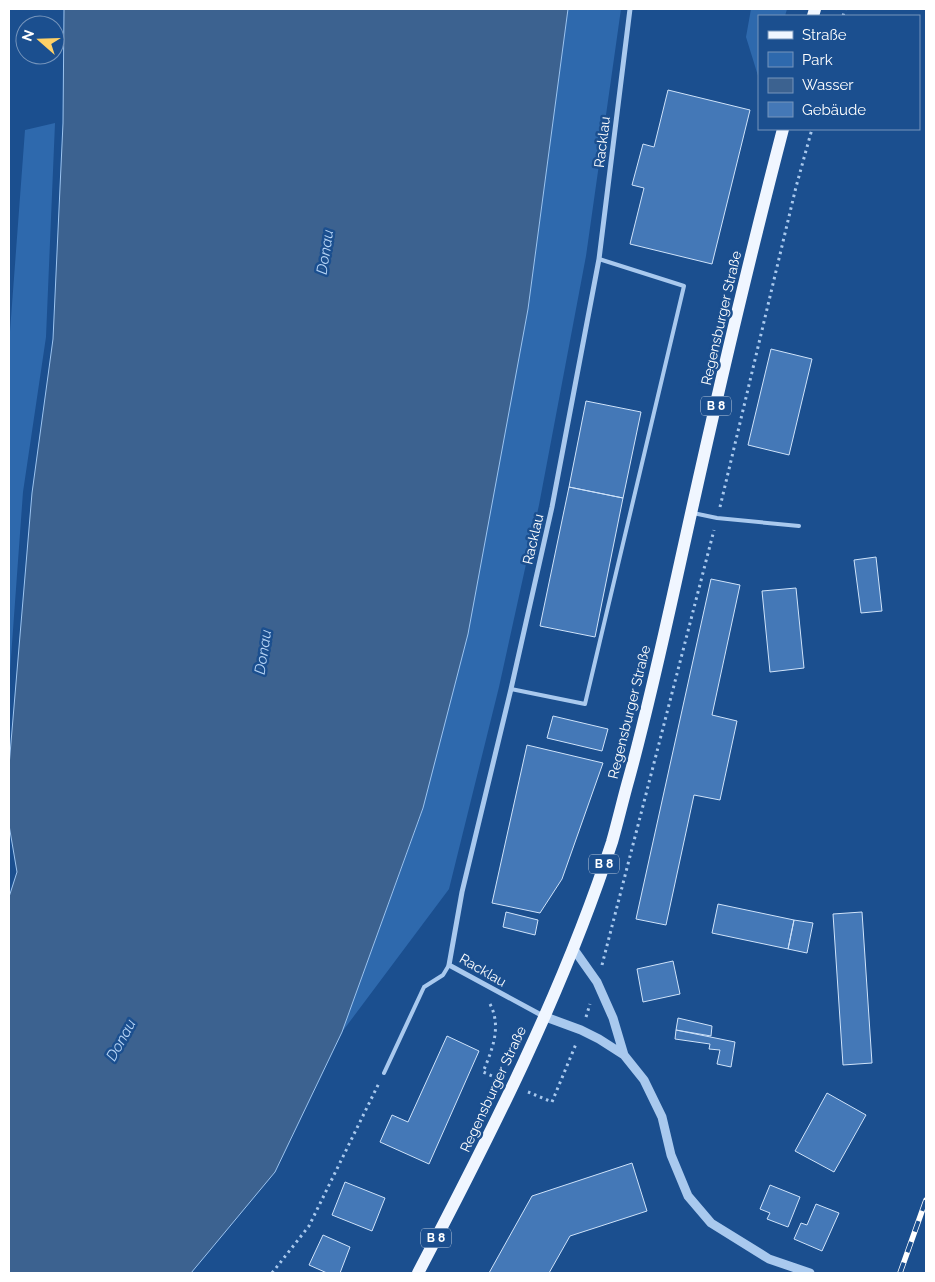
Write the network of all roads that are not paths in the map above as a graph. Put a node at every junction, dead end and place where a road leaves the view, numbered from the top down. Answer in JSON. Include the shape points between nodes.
{"nodes":[{"id":1,"x":630,"y":9,"type":"edge"},
{"id":2,"x":783,"y":130,"type":"edge"},
{"id":3,"x":599,"y":259,"type":"junction"},
{"id":4,"x":691,"y":513,"type":"junction"},
{"id":5,"x":799,"y":526,"type":"dead end"},
{"id":6,"x":511,"y":689,"type":"junction"},
{"id":7,"x":573,"y":948,"type":"junction"},
{"id":8,"x":450,"y":965,"type":"junction"},
{"id":9,"x":543,"y":1016,"type":"junction"},
{"id":10,"x":624,"y":1055,"type":"junction"},
{"id":11,"x":384,"y":1073,"type":"road end"},
{"id":12,"x":418,"y":1273,"type":"edge"},
{"id":13,"x":810,"y":1273,"type":"edge"}],
"edges":[{"from":1,"to":3,"type":"street","name":"Racklau"},
{"from":2,"to":4,"type":"main road","name":"Regensburger Straße","number":"B 8"},
{"from":3,"to":6,"type":"street","name":"Racklau","via":[[552,507]]},
{"from":3,"to":6,"type":"lane","via":[[684,286],[585,704]]},
{"from":4,"to":5,"type":"lane"},
{"from":4,"to":7,"type":"main road","name":"Regensburger Straße","number":"B 8","via":[[644,723],[612,841]]},
{"from":6,"to":8,"type":"street","name":"Racklau","via":[[462,892]]},
{"from":7,"to":9,"type":"main road","name":"Regensburger Straße","number":"B 8"},
{"from":7,"to":10,"type":"street","via":[[597,982],[613,1018]]},
{"from":8,"to":9,"type":"street","name":"Racklau"},
{"from":8,"to":11,"type":"lane","via":[[443,975],[424,987]]},
{"from":9,"to":10,"type":"street","via":[[581,1030]]},
{"from":9,"to":12,"type":"main road","name":"Regensburger Straße","number":"B 8","via":[[513,1085]]},
{"from":10,"to":13,"type":"street","via":[[644,1080],[662,1117],[671,1155],[688,1196],[711,1223],[769,1259]]}]}
